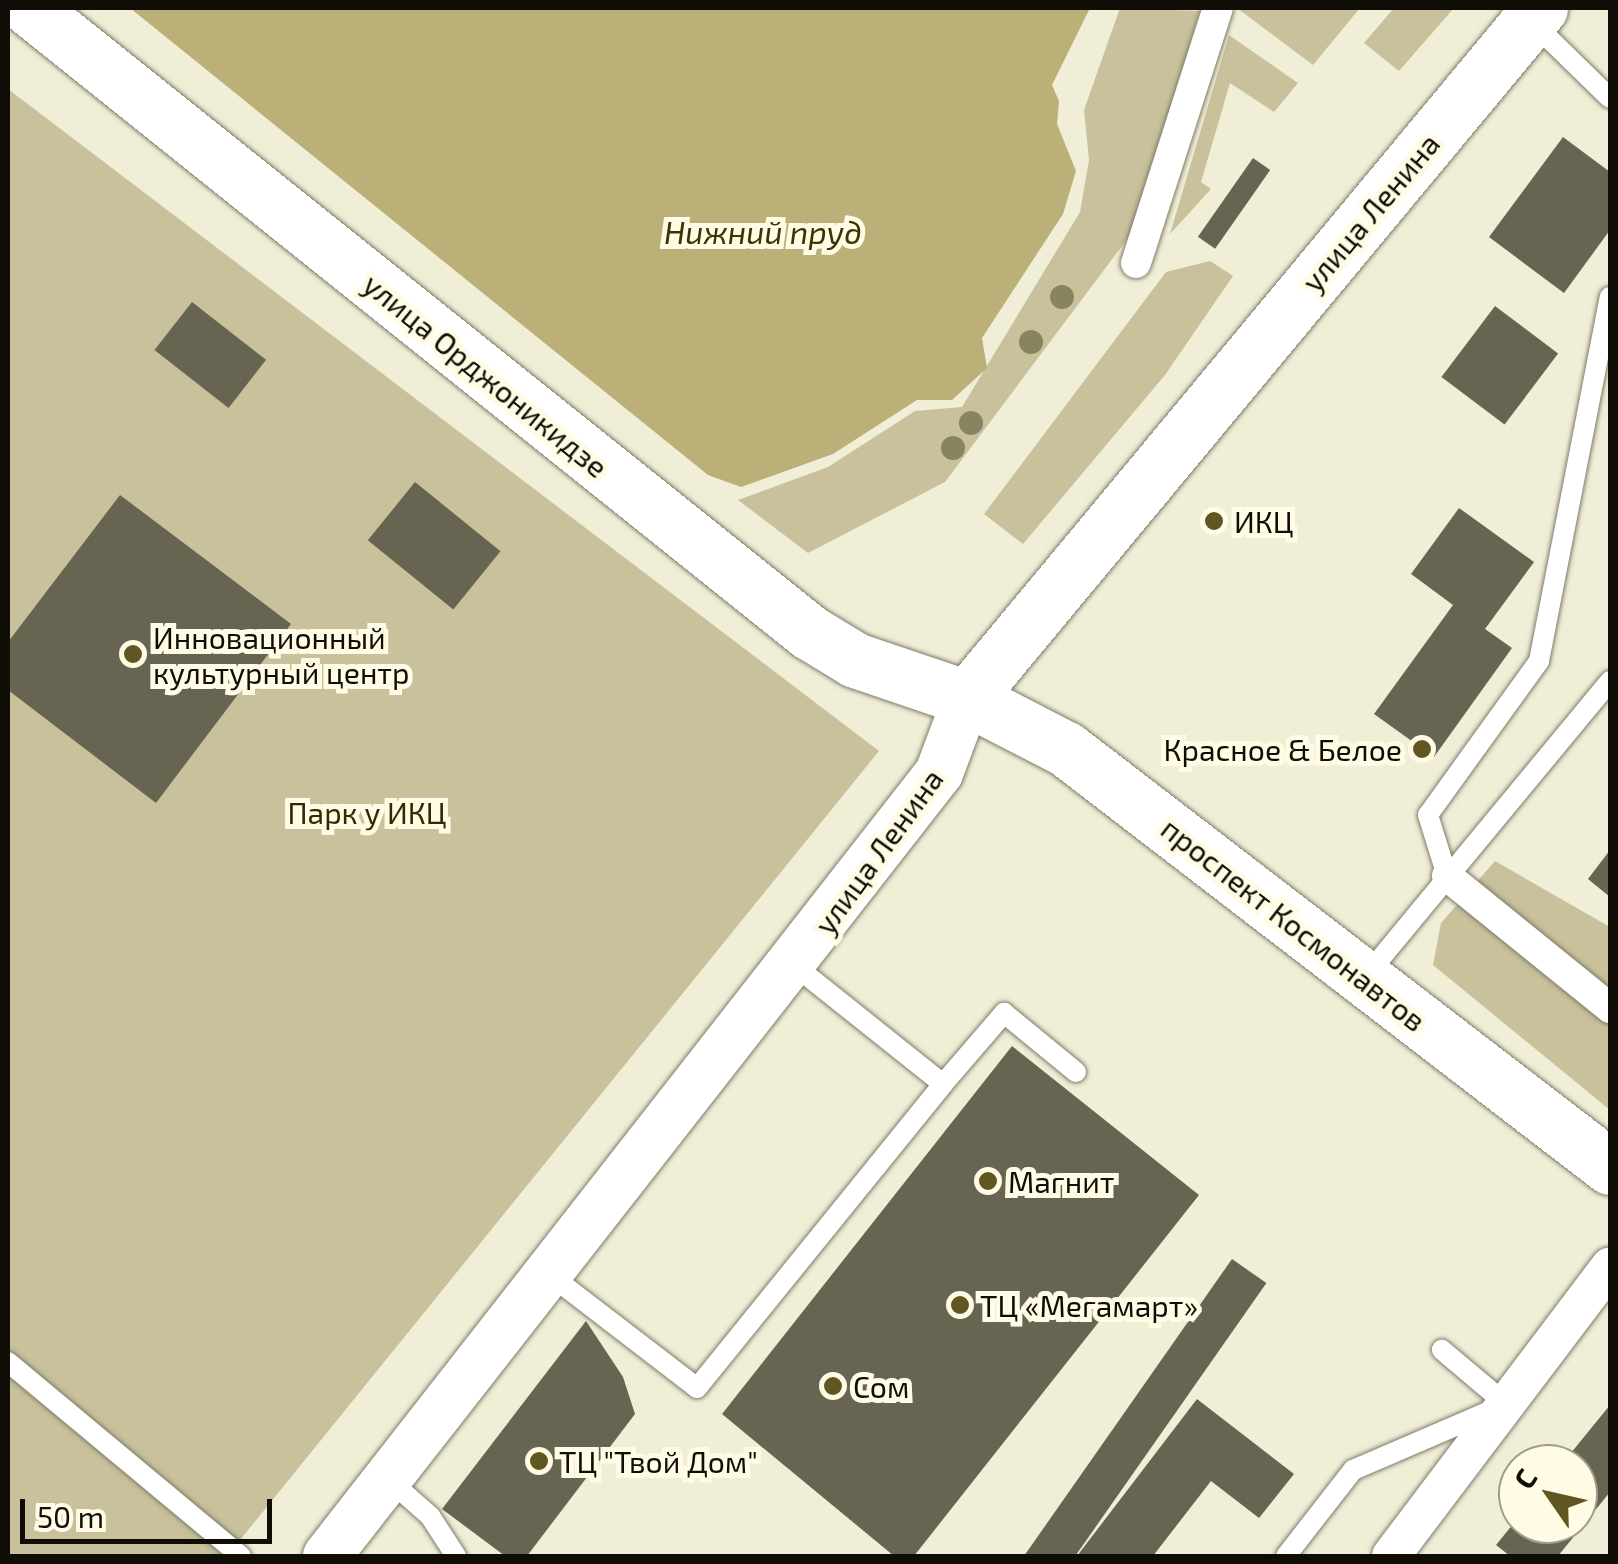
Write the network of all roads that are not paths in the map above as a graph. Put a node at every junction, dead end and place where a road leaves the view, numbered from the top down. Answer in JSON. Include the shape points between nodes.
{"nodes":[{"id":1,"x":29,"y":8,"type":"edge"},
{"id":2,"x":1218,"y":8,"type":"edge"},
{"id":3,"x":1535,"y":13,"type":"edge"},
{"id":4,"x":1610,"y":98,"type":"edge"},
{"id":5,"x":1136,"y":263,"type":"dead end"},
{"id":6,"x":1610,"y":297,"type":"edge"},
{"id":7,"x":1610,"y":682,"type":"edge"},
{"id":8,"x":968,"y":698,"type":"junction"},
{"id":9,"x":1447,"y":876,"type":"junction"},
{"id":10,"x":794,"y":965,"type":"junction"},
{"id":11,"x":1365,"y":978,"type":"junction"},
{"id":12,"x":1610,"y":1008,"type":"edge"},
{"id":13,"x":1076,"y":1072,"type":"dead end"},
{"id":14,"x":943,"y":1084,"type":"junction"},
{"id":15,"x":1610,"y":1167,"type":"edge"},
{"id":16,"x":1610,"y":1266,"type":"edge"},
{"id":17,"x":550,"y":1275,"type":"junction"},
{"id":18,"x":1442,"y":1350,"type":"dead end"},
{"id":19,"x":8,"y":1362,"type":"edge"},
{"id":20,"x":1506,"y":1404,"type":"junction"},
{"id":21,"x":388,"y":1480,"type":"junction"},
{"id":22,"x":1398,"y":1554,"type":"edge"},
{"id":23,"x":240,"y":1556,"type":"edge"},
{"id":24,"x":327,"y":1556,"type":"edge"},
{"id":25,"x":456,"y":1556,"type":"edge"},
{"id":26,"x":1286,"y":1556,"type":"edge"}],
"edges":[{"from":1,"to":8,"type":"main road","name":"улица Орджоникидзе","via":[[767,601],[855,660]]},
{"from":2,"to":5,"type":"street"},
{"from":3,"to":4,"type":"lane"},
{"from":3,"to":8,"type":"main road","name":"улица Ленина"},
{"from":6,"to":9,"type":"lane","via":[[1539,661],[1428,815]]},
{"from":7,"to":9,"type":"lane"},
{"from":8,"to":10,"type":"street","name":"улица Ленина","via":[[939,774]]},
{"from":8,"to":11,"type":"main road","name":"проспект Космонавтов","via":[[1066,749]]},
{"from":9,"to":11,"type":"lane"},
{"from":9,"to":12,"type":"street"},
{"from":10,"to":14,"type":"lane"},
{"from":10,"to":17,"type":"street","name":"улица Ленина"},
{"from":11,"to":15,"type":"main road","name":"проспект Космонавтов"},
{"from":13,"to":14,"type":"lane","via":[[1004,1012]]},
{"from":14,"to":17,"type":"lane","via":[[697,1388]]},
{"from":16,"to":20,"type":"street"},
{"from":17,"to":21,"type":"street","name":"улица Ленина"},
{"from":18,"to":20,"type":"lane"},
{"from":19,"to":23,"type":"lane"},
{"from":20,"to":22,"type":"street"},
{"from":20,"to":26,"type":"lane","via":[[1353,1470]]},
{"from":21,"to":24,"type":"street","name":"улица Ленина"},
{"from":21,"to":25,"type":"lane","via":[[430,1516]]}]}
